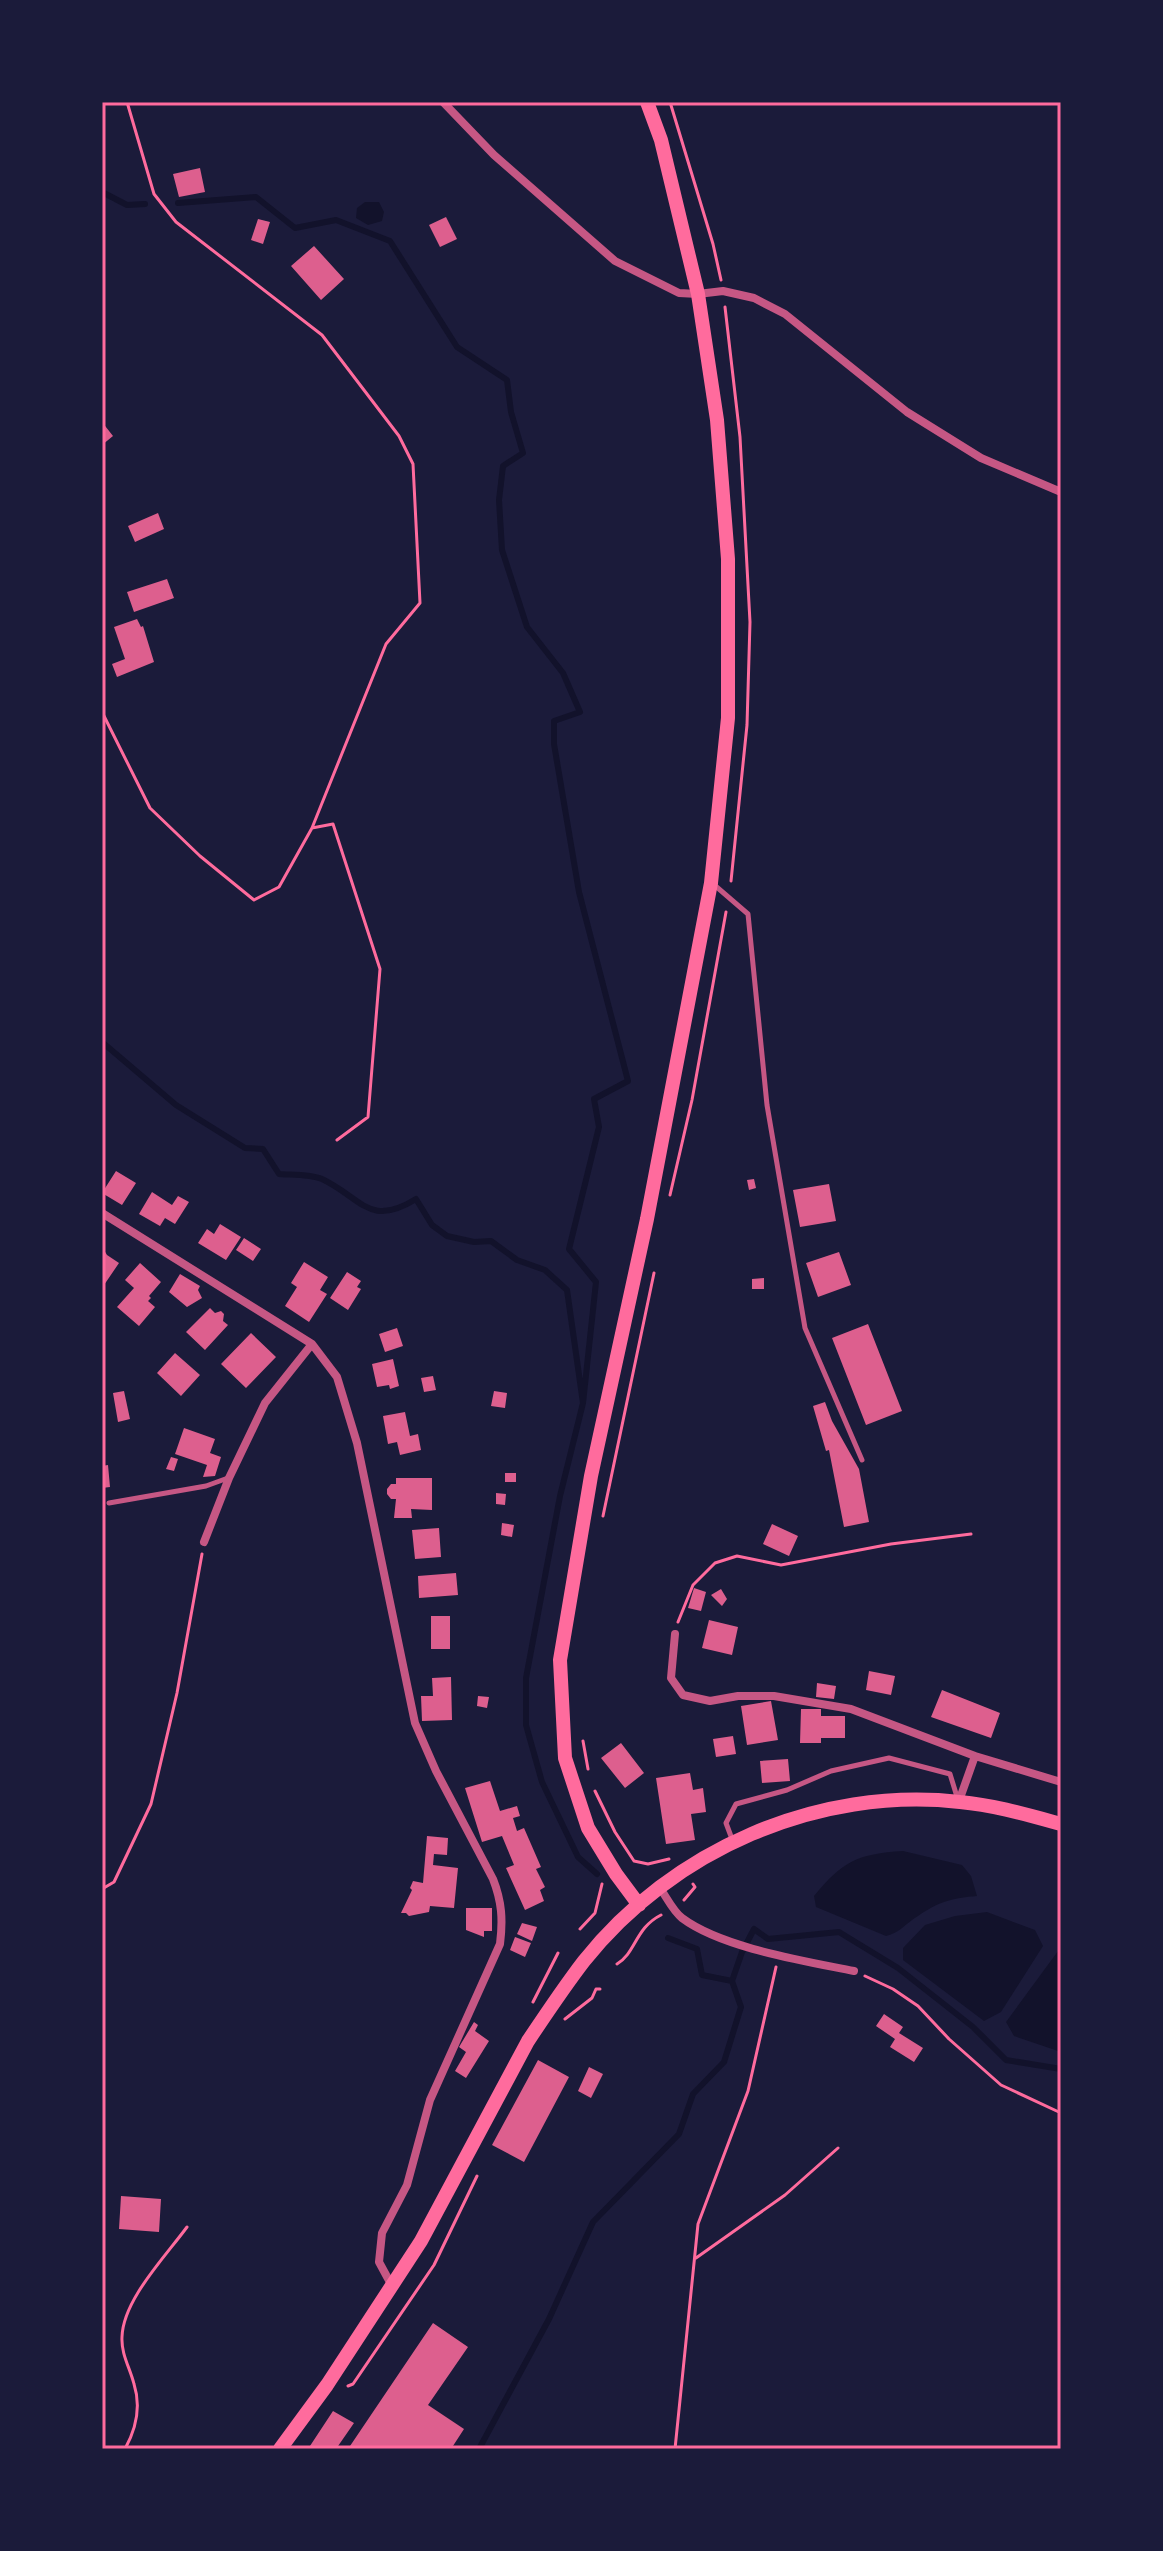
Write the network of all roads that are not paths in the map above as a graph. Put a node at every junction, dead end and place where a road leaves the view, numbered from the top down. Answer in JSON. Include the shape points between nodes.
{"nodes":[{"id":1,"x":443,"y":102,"type":"edge"},
{"id":2,"x":647,"y":102,"type":"edge"},
{"id":3,"x":698,"y":294,"type":"junction"},
{"id":4,"x":1061,"y":492,"type":"edge"},
{"id":5,"x":711,"y":883,"type":"junction"},
{"id":6,"x":102,"y":1213,"type":"edge"},
{"id":7,"x":312,"y":1344,"type":"junction"},
{"id":8,"x":862,"y":1460,"type":"dead end"},
{"id":9,"x":229,"y":1478,"type":"junction"},
{"id":10,"x":109,"y":1503,"type":"dead end"},
{"id":11,"x":204,"y":1542,"type":"road end"},
{"id":12,"x":675,"y":1634,"type":"road end"},
{"id":13,"x":975,"y":1756,"type":"junction"},
{"id":14,"x":1061,"y":1782,"type":"edge"},
{"id":15,"x":959,"y":1801,"type":"junction"},
{"id":16,"x":1061,"y":1824,"type":"edge"},
{"id":17,"x":733,"y":1842,"type":"junction"},
{"id":18,"x":660,"y":1888,"type":"junction"},
{"id":19,"x":639,"y":1905,"type":"junction"},
{"id":20,"x":854,"y":1971,"type":"road end"},
{"id":21,"x":392,"y":2287,"type":"junction"},
{"id":22,"x":280,"y":2449,"type":"edge"}],
"edges":[{"from":1,"to":3,"type":"street","via":[[494,155],[615,261],[679,293]]},
{"from":2,"to":3,"type":"main road"},
{"from":3,"to":4,"type":"street","via":[[723,291],[754,298],[785,314],[907,412],[981,458]]},
{"from":3,"to":5,"type":"main road","via":[[717,420],[728,559],[728,718]]},
{"from":5,"to":8,"type":"lane","via":[[748,914],[767,1105],[805,1328]]},
{"from":5,"to":19,"type":"main road","via":[[591,1476],[560,1660],[565,1758],[588,1828]]},
{"from":6,"to":7,"type":"street"},
{"from":7,"to":9,"type":"street","via":[[265,1403]]},
{"from":7,"to":21,"type":"street","via":[[337,1377],[357,1443],[415,1723],[493,1879],[503,1922],[500,1944],[430,2100],[407,2185],[382,2233],[379,2262]]},
{"from":9,"to":10,"type":"lane"},
{"from":9,"to":11,"type":"street"},
{"from":12,"to":13,"type":"street","via":[[671,1678],[683,1695],[710,1701],[774,1696],[851,1709]]},
{"from":13,"to":14,"type":"street"},
{"from":13,"to":15,"type":"street"},
{"from":15,"to":16,"type":"main road"},
{"from":15,"to":17,"type":"main road","via":[[902,1800],[809,1812]]},
{"from":15,"to":17,"type":"lane","via":[[950,1774],[889,1758],[831,1771],[736,1804],[726,1823]]},
{"from":17,"to":18,"type":"main road"},
{"from":18,"to":19,"type":"main road"},
{"from":18,"to":20,"type":"street","via":[[681,1917],[717,1938]]},
{"from":19,"to":21,"type":"main road","via":[[584,1960],[528,2041]]},
{"from":21,"to":22,"type":"main road"}]}
